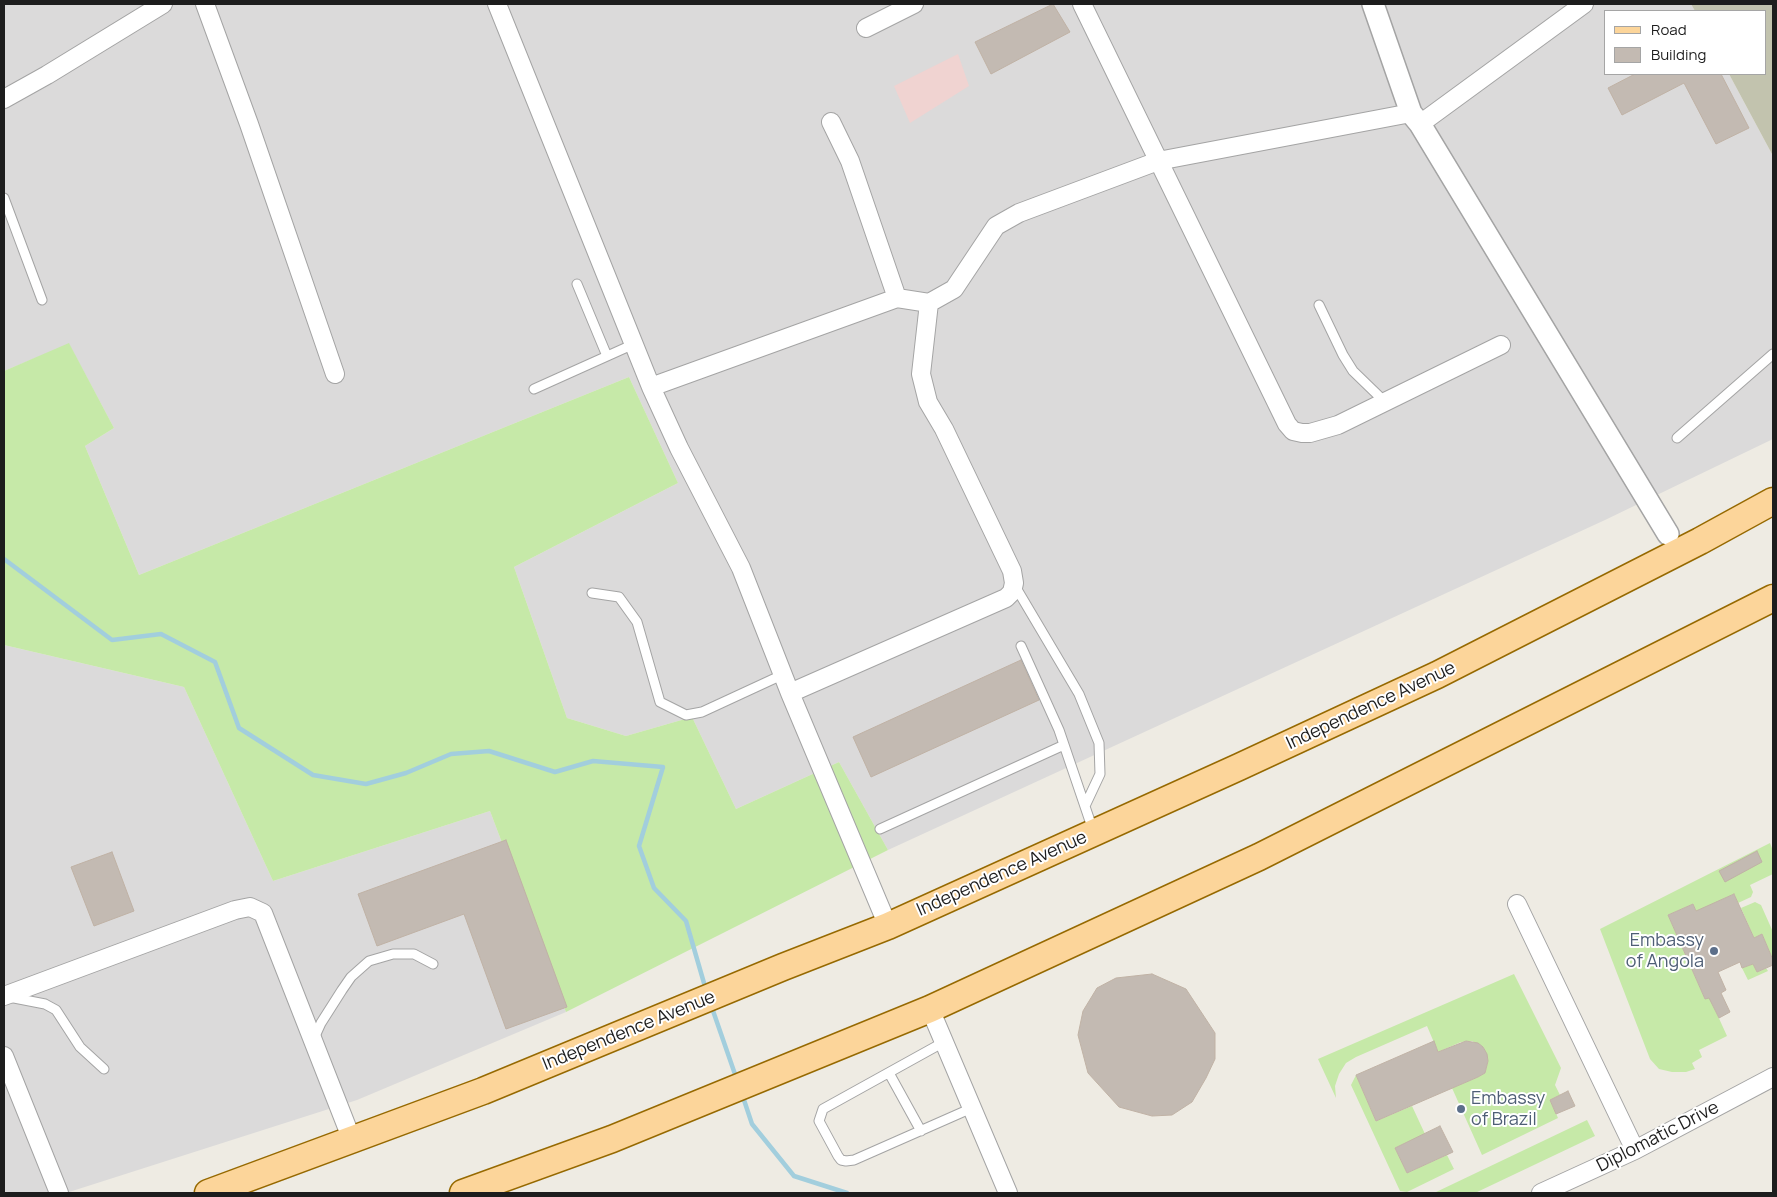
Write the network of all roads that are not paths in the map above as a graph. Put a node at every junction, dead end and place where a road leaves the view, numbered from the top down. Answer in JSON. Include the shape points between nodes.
{"nodes":[{"id":1,"x":163,"y":4,"type":"edge"},
{"id":2,"x":205,"y":4,"type":"edge"},
{"id":3,"x":497,"y":4,"type":"edge"},
{"id":4,"x":914,"y":4,"type":"edge"},
{"id":5,"x":1082,"y":4,"type":"edge"},
{"id":6,"x":1374,"y":4,"type":"edge"},
{"id":7,"x":1584,"y":4,"type":"edge"},
{"id":8,"x":866,"y":28,"type":"dead end"},
{"id":9,"x":4,"y":99,"type":"edge"},
{"id":10,"x":1415,"y":119,"type":"junction"},
{"id":11,"x":830,"y":122,"type":"dead end"},
{"id":12,"x":1158,"y":161,"type":"junction"},
{"id":13,"x":4,"y":198,"type":"edge"},
{"id":14,"x":577,"y":284,"type":"dead end"},
{"id":15,"x":898,"y":298,"type":"junction"},
{"id":16,"x":42,"y":300,"type":"dead end"},
{"id":17,"x":929,"y":303,"type":"junction"},
{"id":18,"x":1319,"y":305,"type":"dead end"},
{"id":19,"x":634,"y":344,"type":"junction"},
{"id":20,"x":1502,"y":345,"type":"dead end"},
{"id":21,"x":1773,"y":354,"type":"edge"},
{"id":22,"x":607,"y":356,"type":"junction"},
{"id":23,"x":335,"y":374,"type":"dead end"},
{"id":24,"x":651,"y":387,"type":"junction"},
{"id":25,"x":534,"y":389,"type":"dead end"},
{"id":26,"x":1385,"y":402,"type":"junction"},
{"id":27,"x":1677,"y":438,"type":"dead end"},
{"id":28,"x":1773,"y":501,"type":"edge"},
{"id":29,"x":1668,"y":534,"type":"dead end"},
{"id":30,"x":1014,"y":583,"type":"junction"},
{"id":31,"x":592,"y":593,"type":"dead end"},
{"id":32,"x":1773,"y":598,"type":"edge"},
{"id":33,"x":1021,"y":646,"type":"dead end"},
{"id":34,"x":782,"y":675,"type":"junction"},
{"id":35,"x":790,"y":693,"type":"junction"},
{"id":36,"x":1064,"y":745,"type":"junction"},
{"id":37,"x":1085,"y":806,"type":"junction"},
{"id":38,"x":880,"y":829,"type":"dead end"},
{"id":39,"x":1094,"y":832,"type":"junction"},
{"id":40,"x":1517,"y":904,"type":"dead end"},
{"id":41,"x":888,"y":926,"type":"junction"},
{"id":42,"x":434,"y":964,"type":"dead end"},
{"id":43,"x":4,"y":996,"type":"edge"},
{"id":44,"x":930,"y":1009,"type":"junction"},
{"id":45,"x":944,"y":1042,"type":"junction"},
{"id":46,"x":315,"y":1043,"type":"junction"},
{"id":47,"x":4,"y":1056,"type":"edge"},
{"id":48,"x":104,"y":1069,"type":"dead end"},
{"id":49,"x":889,"y":1073,"type":"junction"},
{"id":50,"x":1773,"y":1077,"type":"edge"},
{"id":51,"x":972,"y":1108,"type":"junction"},
{"id":52,"x":920,"y":1131,"type":"junction"},
{"id":53,"x":352,"y":1140,"type":"junction"},
{"id":54,"x":1635,"y":1150,"type":"junction"},
{"id":55,"x":60,"y":1193,"type":"edge"},
{"id":56,"x":208,"y":1193,"type":"edge"},
{"id":57,"x":463,"y":1193,"type":"edge"},
{"id":58,"x":1008,"y":1193,"type":"edge"},
{"id":59,"x":1541,"y":1193,"type":"edge"}],
"edges":[{"from":1,"to":9,"type":"street"},
{"from":2,"to":23,"type":"street"},
{"from":3,"to":19,"type":"street"},
{"from":4,"to":8,"type":"street"},
{"from":5,"to":12,"type":"street"},
{"from":6,"to":10,"type":"street"},
{"from":7,"to":10,"type":"street"},
{"from":10,"to":12,"type":"street"},
{"from":10,"to":29,"type":"street"},
{"from":11,"to":15,"type":"street","via":[[850,161]]},
{"from":12,"to":17,"type":"street","via":[[1019,213],[996,226],[954,289]]},
{"from":12,"to":26,"type":"street","via":[[1293,431],[1310,433],[1338,425]]},
{"from":13,"to":16,"type":"lane"},
{"from":14,"to":22,"type":"lane"},
{"from":15,"to":17,"type":"street"},
{"from":15,"to":24,"type":"street"},
{"from":17,"to":30,"type":"street","via":[[921,374],[928,402],[1012,571]]},
{"from":18,"to":26,"type":"lane","via":[[1342,355],[1353,371]]},
{"from":19,"to":22,"type":"lane"},
{"from":19,"to":24,"type":"street"},
{"from":20,"to":26,"type":"street"},
{"from":21,"to":27,"type":"lane"},
{"from":22,"to":25,"type":"lane"},
{"from":24,"to":34,"type":"street","via":[[741,568]]},
{"from":28,"to":39,"type":"main road","name":"Independence Avenue","via":[[1700,542],[1437,675]]},
{"from":30,"to":35,"type":"street","via":[[1006,598]]},
{"from":30,"to":37,"type":"lane","via":[[1079,694],[1098,743],[1100,774]]},
{"from":31,"to":34,"type":"lane","via":[[619,597],[636,622],[660,702],[686,715],[702,712]]},
{"from":32,"to":44,"type":"main road","via":[[1259,857]]},
{"from":33,"to":36,"type":"lane"},
{"from":34,"to":35,"type":"street"},
{"from":35,"to":41,"type":"street"},
{"from":36,"to":37,"type":"lane"},
{"from":36,"to":38,"type":"lane"},
{"from":37,"to":39,"type":"lane"},
{"from":39,"to":41,"type":"main road","name":"Independence Avenue"},
{"from":40,"to":54,"type":"street"},
{"from":41,"to":53,"type":"main road","name":"Independence Avenue","via":[[483,1091]]},
{"from":42,"to":46,"type":"lane","via":[[414,954],[393,954],[369,961],[342,990],[321,1022]]},
{"from":43,"to":46,"type":"street","via":[[250,907],[262,913]]},
{"from":43,"to":48,"type":"lane","via":[[45,1004],[56,1010],[80,1047]]},
{"from":44,"to":45,"type":"street"},
{"from":44,"to":57,"type":"main road","via":[[612,1139]]},
{"from":45,"to":49,"type":"lane"},
{"from":45,"to":51,"type":"street"},
{"from":46,"to":53,"type":"street"},
{"from":47,"to":55,"type":"street"},
{"from":49,"to":52,"type":"lane"},
{"from":49,"to":52,"type":"lane","via":[[823,1109],[819,1121],[841,1160],[854,1160]]},
{"from":50,"to":54,"type":"street","name":"Diplomatic Drive"},
{"from":51,"to":52,"type":"lane"},
{"from":51,"to":58,"type":"street"},
{"from":53,"to":56,"type":"main road","name":"Independence Avenue"},
{"from":54,"to":59,"type":"street","name":"Diplomatic Drive"}]}
